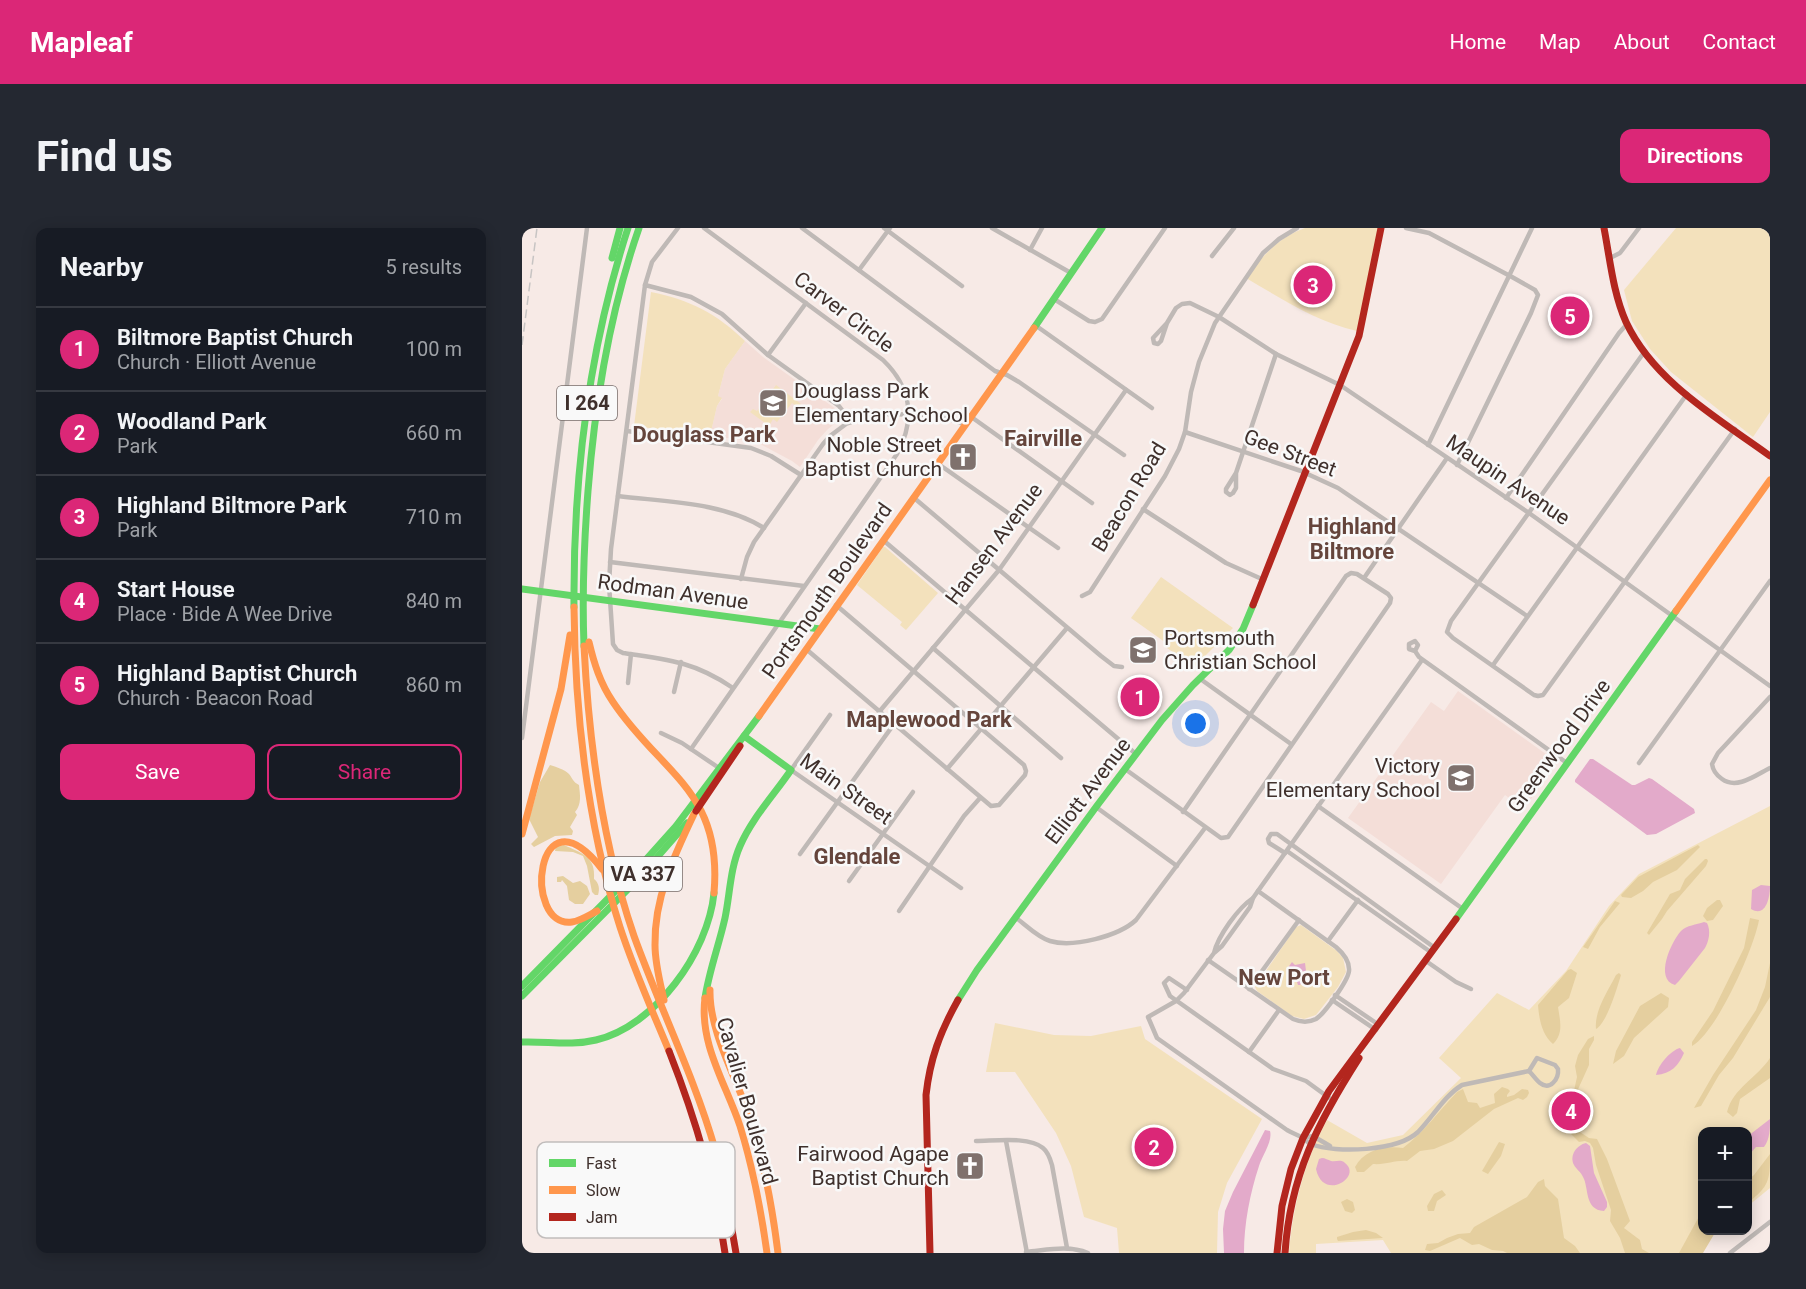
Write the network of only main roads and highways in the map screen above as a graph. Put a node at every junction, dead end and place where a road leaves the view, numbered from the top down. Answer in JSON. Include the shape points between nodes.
{"nodes":[{"id":1,"x":620,"y":228,"type":"edge"},
{"id":2,"x":628,"y":228,"type":"edge"},
{"id":3,"x":639,"y":228,"type":"edge"},
{"id":4,"x":644,"y":228,"type":"edge"},
{"id":5,"x":1102,"y":228,"type":"edge"},
{"id":6,"x":1381,"y":228,"type":"edge"},
{"id":7,"x":1604,"y":228,"type":"edge"},
{"id":8,"x":627,"y":262,"type":"junction"},
{"id":9,"x":597,"y":339,"type":"junction"},
{"id":10,"x":1770,"y":456,"type":"edge"},
{"id":11,"x":1770,"y":480,"type":"edge"},
{"id":12,"x":522,"y":589,"type":"edge"},
{"id":13,"x":574,"y":609,"type":"junction"},
{"id":14,"x":584,"y":609,"type":"junction"},
{"id":15,"x":820,"y":629,"type":"junction"},
{"id":16,"x":744,"y":736,"type":"junction"},
{"id":17,"x":791,"y":770,"type":"joint"},
{"id":18,"x":694,"y":814,"type":"junction"},
{"id":19,"x":522,"y":834,"type":"edge"},
{"id":20,"x":541,"y":848,"type":"dead end"},
{"id":21,"x":604,"y":872,"type":"junction"},
{"id":22,"x":597,"y":910,"type":"junction"},
{"id":23,"x":544,"y":918,"type":"dead end"},
{"id":24,"x":714,"y":958,"type":"junction"},
{"id":25,"x":656,"y":985,"type":"junction"},
{"id":26,"x":522,"y":986,"type":"edge"},
{"id":27,"x":522,"y":996,"type":"edge"},
{"id":28,"x":522,"y":1042,"type":"edge"},
{"id":29,"x":1329,"y":1098,"type":"junction"},
{"id":30,"x":702,"y":1142,"type":"edge"},
{"id":31,"x":712,"y":1142,"type":"edge"},
{"id":32,"x":723,"y":1238,"type":"edge"},
{"id":33,"x":734,"y":1238,"type":"edge"},
{"id":34,"x":725,"y":1253,"type":"edge"},
{"id":35,"x":736,"y":1253,"type":"edge"},
{"id":36,"x":767,"y":1253,"type":"edge"},
{"id":37,"x":778,"y":1253,"type":"edge"},
{"id":38,"x":930,"y":1253,"type":"edge"},
{"id":39,"x":1277,"y":1253,"type":"edge"},
{"id":40,"x":1285,"y":1253,"type":"edge"}],
"edges":[{"from":1,"to":9,"type":"main road"},
{"from":2,"to":9,"type":"main road","number":"I 264"},
{"from":3,"to":8,"type":"main road","number":"I 264"},
{"from":4,"to":8,"type":"main road"},
{"from":5,"to":15,"type":"main road","name":"Portsmouth Boulevard","number":"VA 337"},
{"from":6,"to":38,"type":"main road","name":"Elliott Avenue","via":[[1362,325],[1248,619],[1237,639],[1179,700],[1136,754],[1014,917],[957,1001],[940,1035],[926,1095]]},
{"from":7,"to":10,"type":"main road","via":[[1620,303],[1627,324],[1645,351],[1687,394]]},
{"from":8,"to":14,"type":"main road","number":"I 264","via":[[596,405],[587,493]]},
{"from":9,"to":13,"type":"main road","number":"I 264","via":[[576,514]]},
{"from":11,"to":29,"type":"main road","name":"Greenwood Drive"},
{"from":12,"to":15,"type":"main road","name":"Rodman Avenue"},
{"from":13,"to":19,"type":"main road","via":[[561,689]]},
{"from":13,"to":21,"type":"main road","number":"I 264","via":[[581,746]]},
{"from":14,"to":25,"type":"main road","number":"I 264","via":[[586,686],[599,796],[626,912]]},
{"from":14,"to":28,"type":"main road","via":[[593,662],[609,698],[685,784],[708,825],[716,874],[711,911],[698,948],[668,992],[635,1024],[605,1038],[573,1043]]},
{"from":15,"to":16,"type":"main road","name":"Portsmouth Boulevard","number":"VA 337"},
{"from":16,"to":17,"type":"main road","name":"Main Street"},
{"from":16,"to":18,"type":"main road","name":"Portsmouth Boulevard","number":"VA 337"},
{"from":16,"to":22,"type":"main road","name":"Portsmouth Boulevard","number":"VA 337","via":[[659,845]]},
{"from":17,"to":24,"type":"main road","name":"Cavalier Boulevard","via":[[741,846]]},
{"from":18,"to":25,"type":"main road","via":[[659,897],[654,939]]},
{"from":18,"to":27,"type":"main road","name":"Portsmouth Boulevard","number":"VA 337","via":[[639,878]]},
{"from":20,"to":21,"type":"main road","via":[[560,841],[578,844]]},
{"from":21,"to":30,"type":"main road","number":"I 264","via":[[619,925]]},
{"from":22,"to":23,"type":"main road","via":[[572,922]]},
{"from":22,"to":26,"type":"main road","name":"Portsmouth Boulevard","number":"VA 337"},
{"from":24,"to":36,"type":"main road","name":"Cavalier Boulevard","via":[[704,1008],[705,1029],[750,1161]]},
{"from":24,"to":37,"type":"main road","name":"Cavalier Boulevard","via":[[712,1022],[759,1147]]},
{"from":25,"to":31,"type":"main road"},
{"from":29,"to":39,"type":"main road","name":"Greenwood Drive","via":[[1303,1138],[1288,1181]]},
{"from":29,"to":40,"type":"main road","name":"Greenwood Drive","via":[[1301,1166],[1291,1203]]},
{"from":32,"to":34,"type":"main road","number":"I 264"},
{"from":33,"to":35,"type":"main road"}]}
